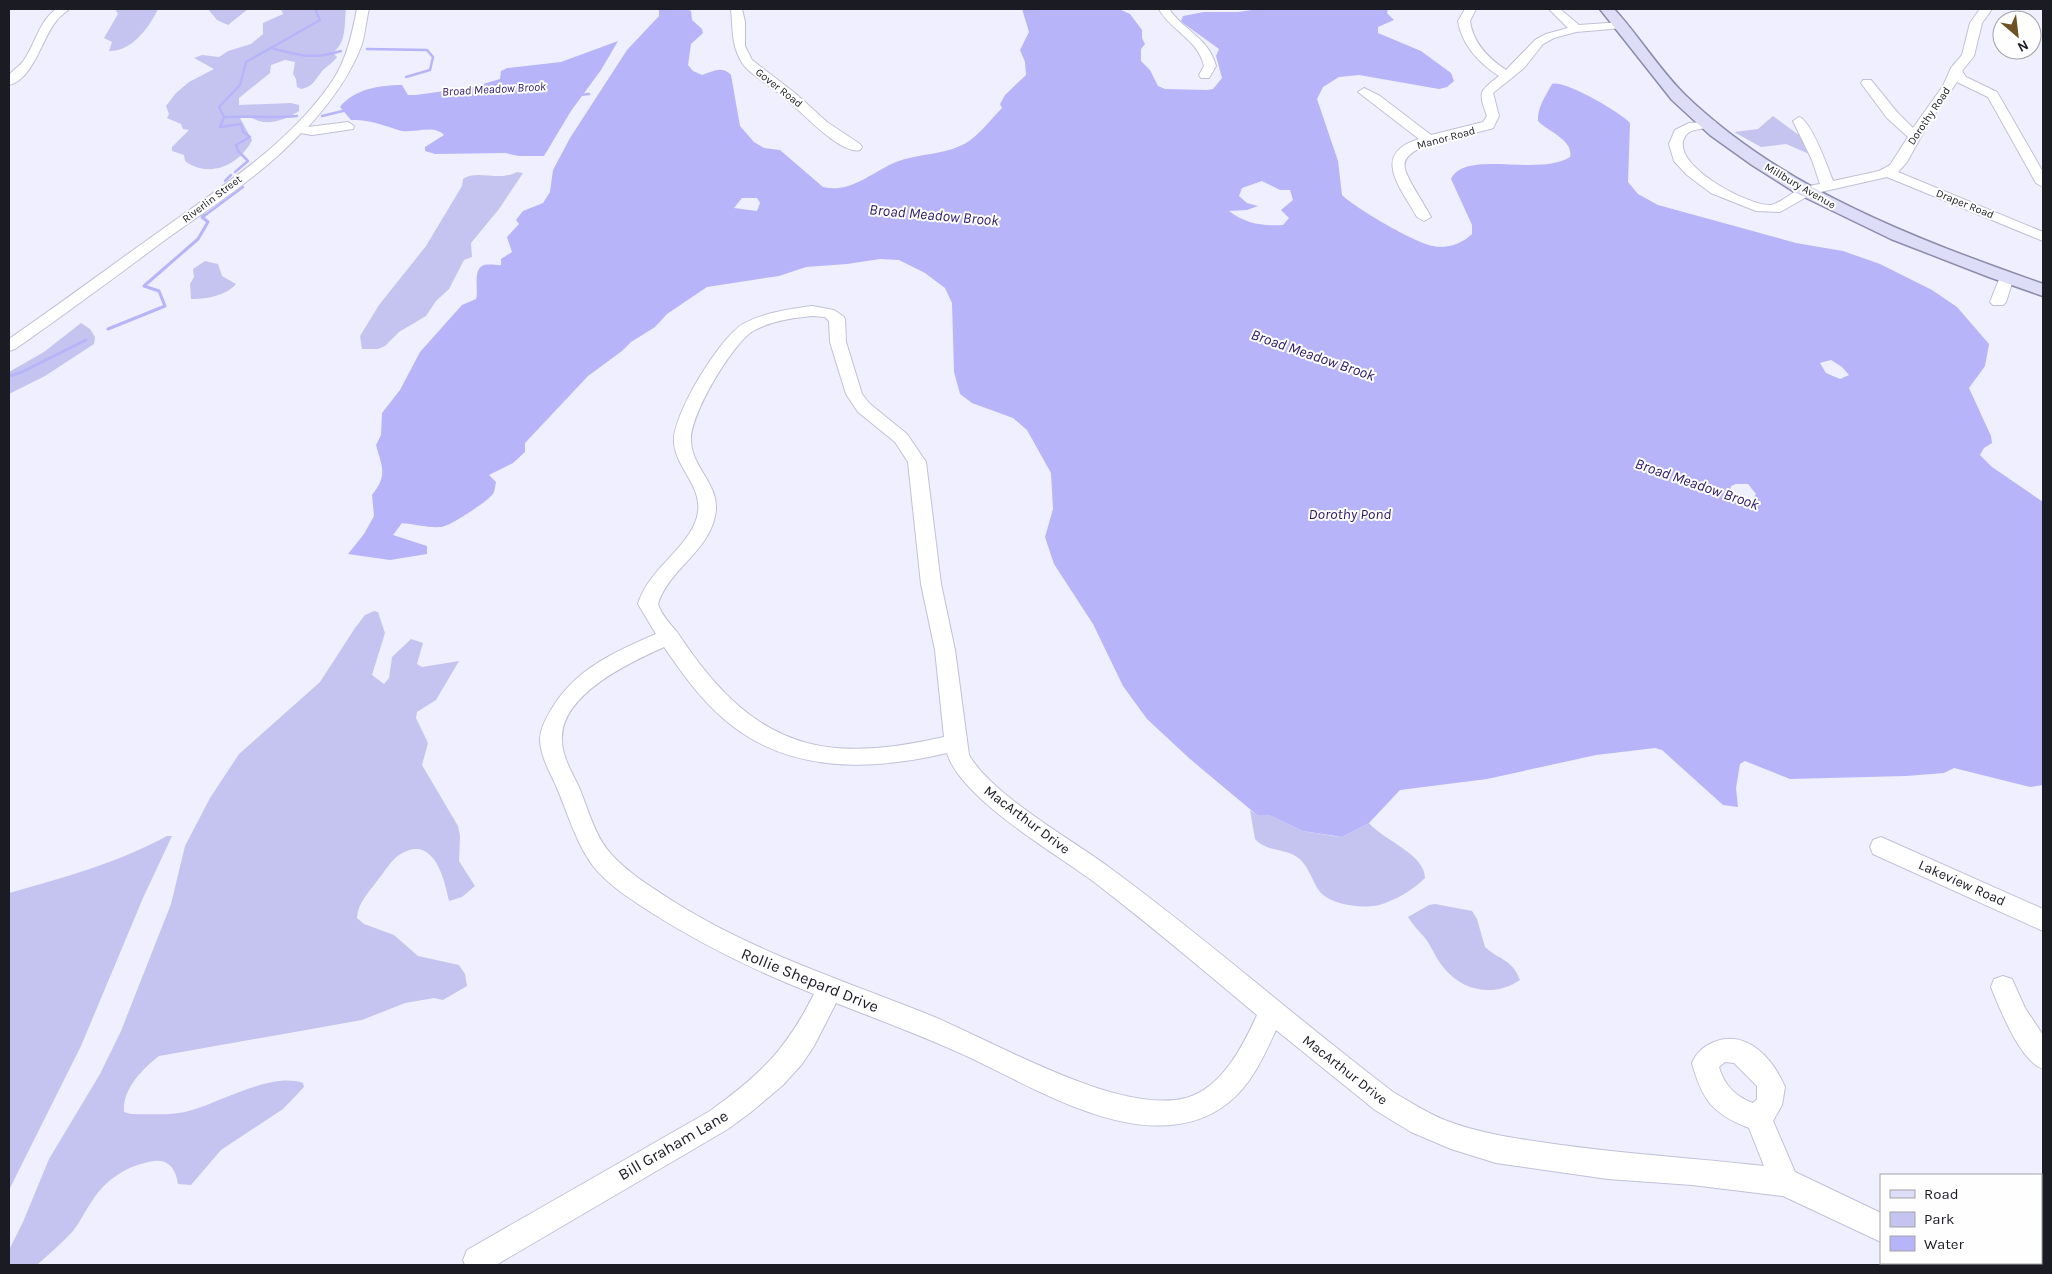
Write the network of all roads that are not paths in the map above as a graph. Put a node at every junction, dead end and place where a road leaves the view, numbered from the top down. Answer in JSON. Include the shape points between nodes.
{"nodes":[{"id":1,"x":63,"y":9,"type":"edge"},
{"id":2,"x":363,"y":9,"type":"edge"},
{"id":3,"x":736,"y":9,"type":"edge"},
{"id":4,"x":1164,"y":9,"type":"edge"},
{"id":5,"x":1470,"y":9,"type":"edge"},
{"id":6,"x":1554,"y":9,"type":"edge"},
{"id":7,"x":1607,"y":9,"type":"edge"},
{"id":8,"x":1986,"y":9,"type":"edge"},
{"id":9,"x":1622,"y":25,"type":"junction"},
{"id":10,"x":1576,"y":29,"type":"junction"},
{"id":11,"x":1956,"y":71,"type":"junction"},
{"id":12,"x":1204,"y":75,"type":"dead end"},
{"id":13,"x":1506,"y":76,"type":"junction"},
{"id":14,"x":9,"y":81,"type":"edge"},
{"id":15,"x":1867,"y":83,"type":"dead end"},
{"id":16,"x":1364,"y":92,"type":"dead end"},
{"id":17,"x":1799,"y":120,"type":"dead end"},
{"id":18,"x":1710,"y":124,"type":"junction"},
{"id":19,"x":348,"y":126,"type":"dead end"},
{"id":20,"x":297,"y":129,"type":"junction"},
{"id":21,"x":1914,"y":136,"type":"junction"},
{"id":22,"x":1429,"y":140,"type":"junction"},
{"id":23,"x":855,"y":147,"type":"dead end"},
{"id":24,"x":1887,"y":172,"type":"junction"},
{"id":25,"x":2043,"y":183,"type":"edge"},
{"id":26,"x":1828,"y":187,"type":"junction"},
{"id":27,"x":1807,"y":191,"type":"junction"},
{"id":28,"x":1424,"y":217,"type":"dead end"},
{"id":29,"x":2043,"y":237,"type":"edge"},
{"id":30,"x":2007,"y":277,"type":"junction"},
{"id":31,"x":2043,"y":290,"type":"edge"},
{"id":32,"x":1998,"y":302,"type":"dead end"},
{"id":33,"x":9,"y":346,"type":"edge"},
{"id":34,"x":669,"y":636,"type":"junction"},
{"id":35,"x":955,"y":743,"type":"junction"},
{"id":36,"x":1881,"y":847,"type":"dead end"},
{"id":37,"x":2043,"y":920,"type":"edge"},
{"id":38,"x":2003,"y":987,"type":"dead end"},
{"id":39,"x":830,"y":989,"type":"junction"},
{"id":40,"x":1271,"y":1012,"type":"junction"},
{"id":41,"x":2043,"y":1057,"type":"edge"},
{"id":42,"x":1758,"y":1118,"type":"dead end"},
{"id":43,"x":1785,"y":1182,"type":"junction"},
{"id":44,"x":1880,"y":1228,"type":"edge"},
{"id":45,"x":477,"y":1260,"type":"dead end"}],
"edges":[{"from":1,"to":14,"type":"street","via":[[37,43],[29,62]]},
{"from":2,"to":20,"type":"street","name":"Riverlin Street","via":[[359,37],[343,74]]},
{"from":3,"to":23,"type":"street","name":"Gover Road","via":[[739,46],[747,62],[822,125]]},
{"from":4,"to":12,"type":"street","via":[[1175,24],[1202,44],[1210,66]]},
{"from":5,"to":13,"type":"street","via":[[1464,21],[1469,36],[1486,62]]},
{"from":6,"to":10,"type":"street"},
{"from":7,"to":9,"type":"main road","name":"Millbury Avenue"},
{"from":8,"to":11,"type":"street","name":"Dorothy Road","via":[[1976,23],[1968,56]]},
{"from":9,"to":10,"type":"street","name":"Manor Road"},
{"from":9,"to":18,"type":"main road","name":"Millbury Avenue","via":[[1678,96]]},
{"from":10,"to":13,"type":"street","name":"Manor Road","via":[[1539,42]]},
{"from":11,"to":21,"type":"street","name":"Dorothy Road","via":[[1949,87]]},
{"from":11,"to":25,"type":"street","via":[[1961,80],[1993,95]]},
{"from":13,"to":22,"type":"street","name":"Manor Road","via":[[1486,96],[1493,116],[1488,125]]},
{"from":15,"to":21,"type":"street"},
{"from":16,"to":22,"type":"street"},
{"from":17,"to":26,"type":"street"},
{"from":18,"to":27,"type":"main road","name":"Millbury Avenue","via":[[1760,163]]},
{"from":18,"to":27,"type":"street","name":"Dorothy Road","via":[[1684,129],[1676,144],[1686,167],[1716,190],[1762,208],[1775,209]]},
{"from":19,"to":20,"type":"street"},
{"from":20,"to":33,"type":"street","name":"Riverlin Street","via":[[230,186]]},
{"from":21,"to":24,"type":"street","name":"Dorothy Road","via":[[1900,162]]},
{"from":22,"to":28,"type":"street","name":"Manor Road","via":[[1408,148],[1400,154],[1397,162],[1403,181]]},
{"from":24,"to":26,"type":"street","name":"Dorothy Road"},
{"from":24,"to":29,"type":"street","name":"Draper Road"},
{"from":26,"to":27,"type":"street","name":"Dorothy Road"},
{"from":27,"to":30,"type":"main road","name":"Millbury Avenue","via":[[1890,231]]},
{"from":30,"to":31,"type":"main road","name":"Millbury Avenue"},
{"from":30,"to":32,"type":"street"},
{"from":34,"to":35,"type":"street","via":[[696,675],[732,714],[777,743],[811,754],[860,759]]},
{"from":34,"to":35,"type":"street","name":"MacArthur Drive","via":[[650,610],[649,599],[696,538],[706,518],[708,502],[684,451],[682,435],[695,402],[734,338],[756,324],[801,312],[829,313],[839,324],[838,342],[854,394],[864,408],[901,438],[917,462],[930,584],[945,650]]},
{"from":34,"to":39,"type":"street","name":"Rollie Shepard Drive","via":[[590,675],[555,721],[551,738],[555,757],[581,819],[602,860],[632,886],[705,934]]},
{"from":35,"to":40,"type":"street","name":"MacArthur Drive","via":[[969,775],[998,800],[1102,875]]},
{"from":36,"to":37,"type":"street","name":"Lakeview Road"},
{"from":38,"to":41,"type":"street","via":[[2016,1016]]},
{"from":39,"to":40,"type":"street","name":"Rollie Shepard Drive","via":[[948,1035],[1085,1096],[1127,1110],[1165,1114],[1213,1100],[1237,1078]]},
{"from":39,"to":45,"type":"street","name":"Bill Graham Lane","via":[[801,1043],[778,1072],[750,1098],[719,1120]]},
{"from":40,"to":43,"type":"street","name":"MacArthur Drive","via":[[1384,1101],[1420,1123],[1451,1136],[1496,1149]]},
{"from":42,"to":43,"type":"street"},
{"from":43,"to":44,"type":"street","name":"MacArthur Drive"}]}
